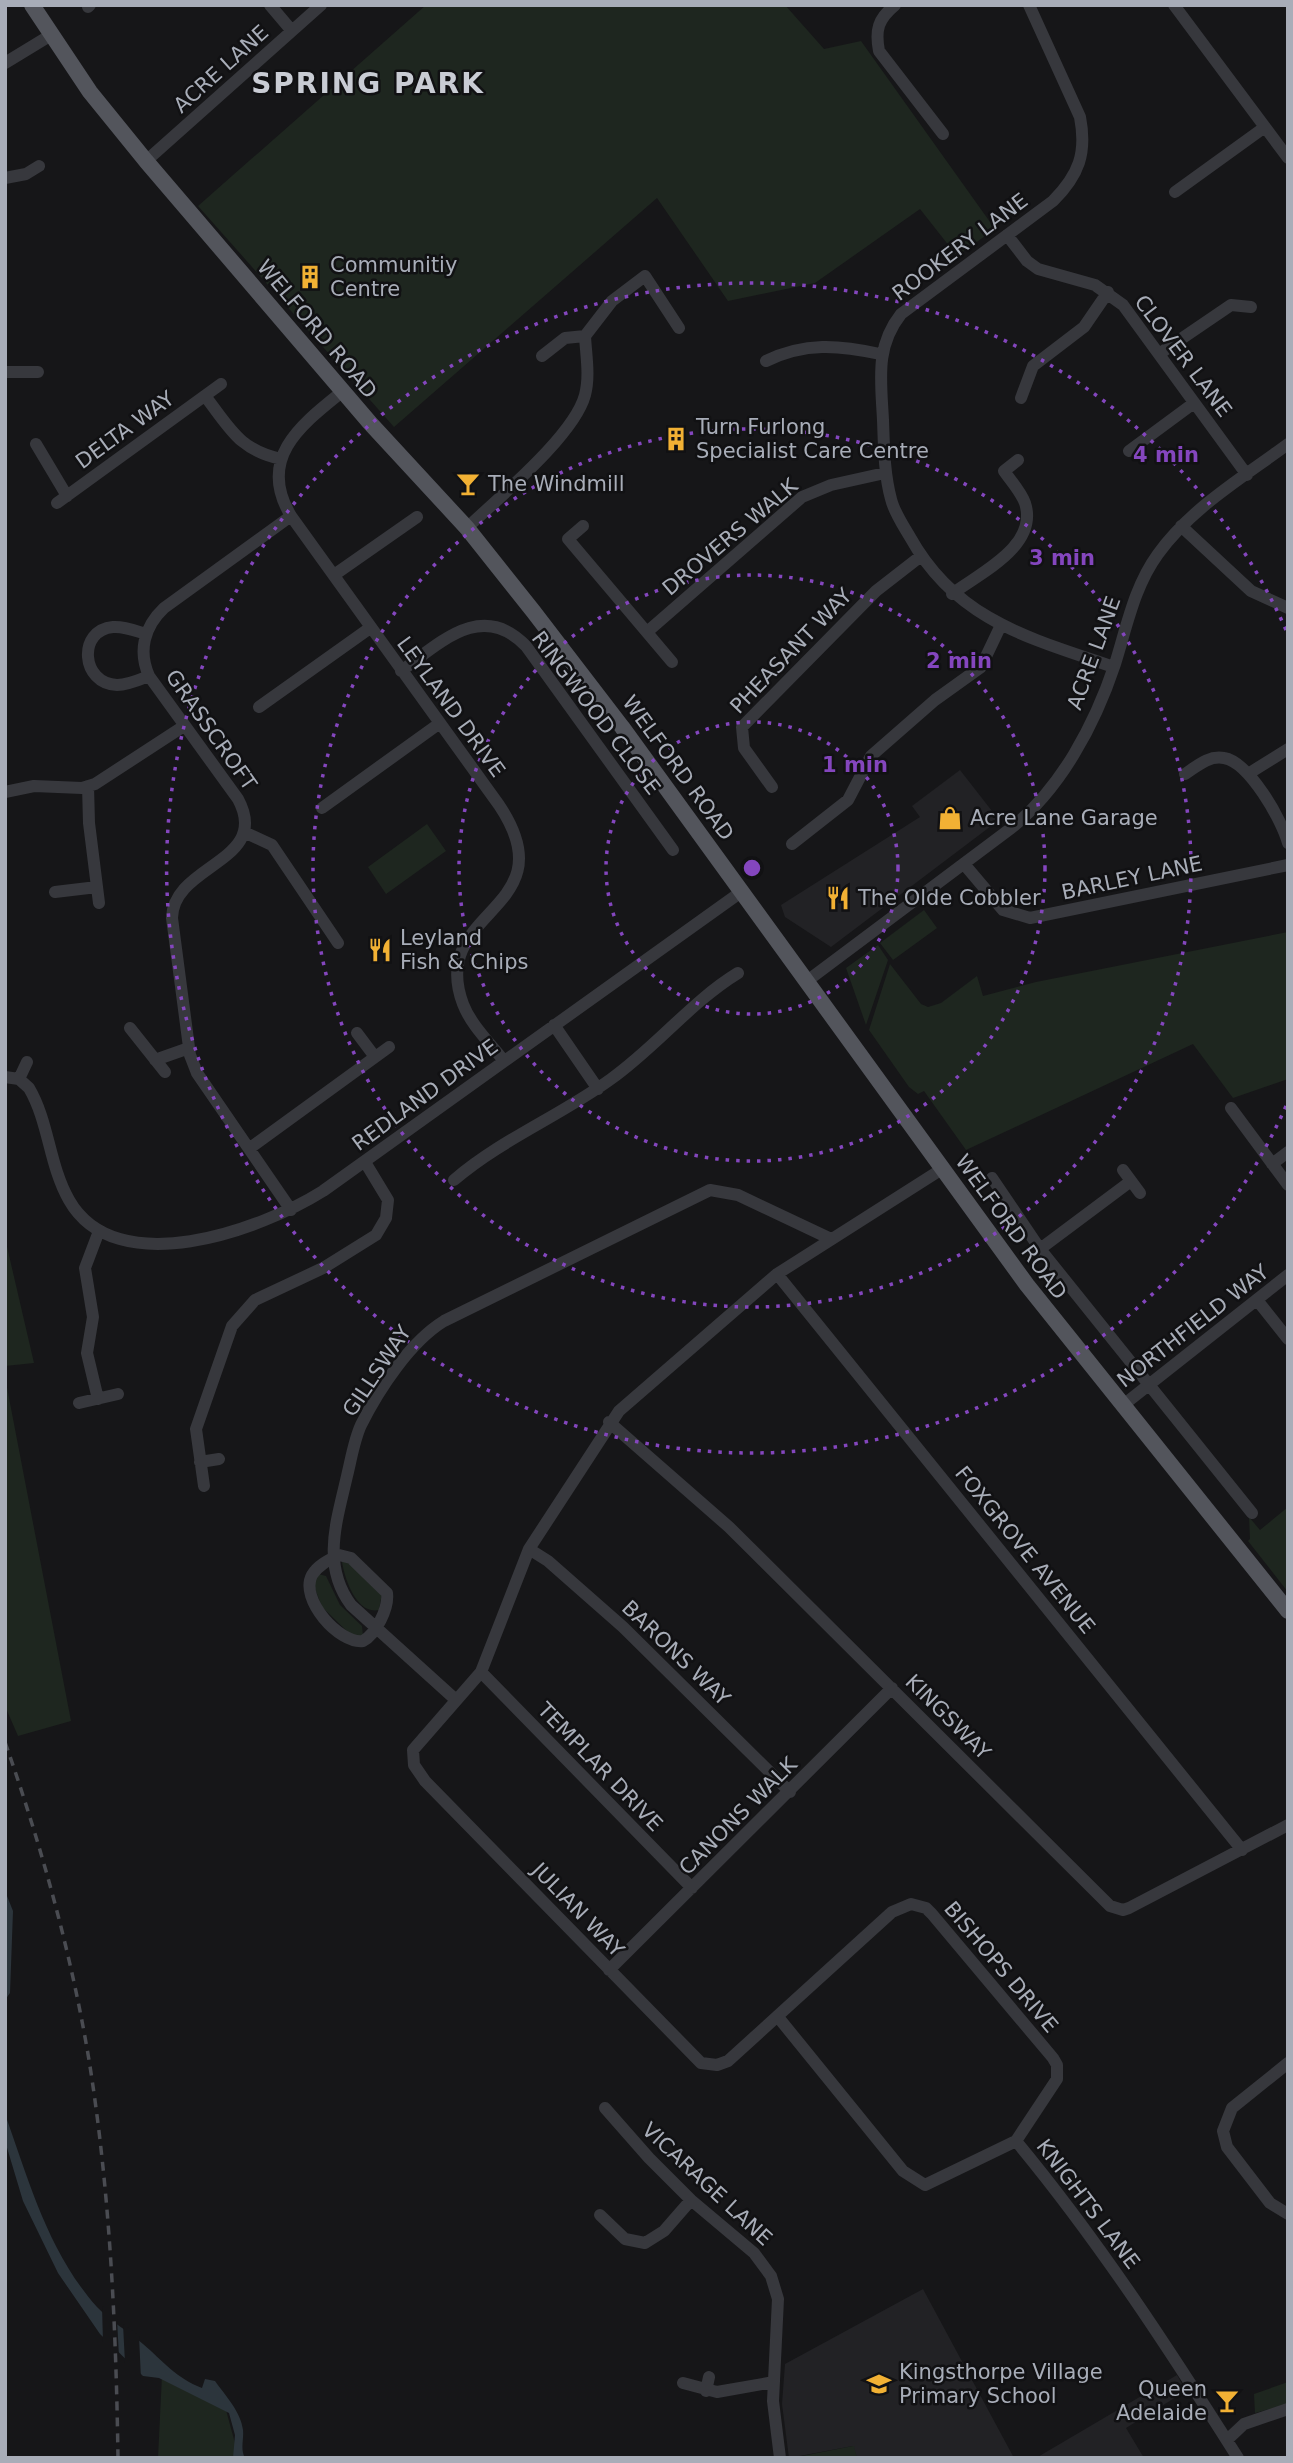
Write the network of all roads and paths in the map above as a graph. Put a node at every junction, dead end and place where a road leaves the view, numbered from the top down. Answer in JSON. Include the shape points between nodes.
{"nodes":[{"id":1,"x":32,"y":5,"type":"edge"},
{"id":2,"x":270,"y":5,"type":"edge"},
{"id":3,"x":321,"y":5,"type":"edge"},
{"id":4,"x":895,"y":5,"type":"edge"},
{"id":5,"x":1029,"y":5,"type":"edge"},
{"id":6,"x":1174,"y":5,"type":"edge"},
{"id":7,"x":292,"y":31,"type":"junction"},
{"id":8,"x":51,"y":35,"type":"junction"},
{"id":9,"x":5,"y":63,"type":"edge"},
{"id":10,"x":1265,"y":127,"type":"junction"},
{"id":11,"x":943,"y":134,"type":"dead end"},
{"id":12,"x":1288,"y":158,"type":"edge"},
{"id":13,"x":146,"y":161,"type":"junction"},
{"id":14,"x":39,"y":166,"type":"dead end"},
{"id":15,"x":5,"y":177,"type":"edge"},
{"id":16,"x":1175,"y":192,"type":"dead end"},
{"id":17,"x":1007,"y":235,"type":"junction"},
{"id":18,"x":1108,"y":292,"type":"junction"},
{"id":19,"x":1251,"y":307,"type":"dead end"},
{"id":20,"x":679,"y":328,"type":"dead end"},
{"id":21,"x":585,"y":336,"type":"junction"},
{"id":22,"x":880,"y":354,"type":"junction"},
{"id":23,"x":1159,"y":354,"type":"junction"},
{"id":24,"x":542,"y":356,"type":"dead end"},
{"id":25,"x":766,"y":361,"type":"dead end"},
{"id":26,"x":5,"y":372,"type":"edge"},
{"id":27,"x":38,"y":372,"type":"dead end"},
{"id":28,"x":221,"y":384,"type":"dead end"},
{"id":29,"x":343,"y":391,"type":"junction"},
{"id":30,"x":205,"y":396,"type":"junction"},
{"id":31,"x":1021,"y":398,"type":"dead end"},
{"id":32,"x":1194,"y":403,"type":"junction"},
{"id":33,"x":36,"y":444,"type":"dead end"},
{"id":34,"x":1288,"y":444,"type":"edge"},
{"id":35,"x":1129,"y":451,"type":"dead end"},
{"id":36,"x":281,"y":459,"type":"junction"},
{"id":37,"x":1018,"y":460,"type":"dead end"},
{"id":38,"x":885,"y":473,"type":"junction"},
{"id":39,"x":1247,"y":474,"type":"junction"},
{"id":40,"x":291,"y":516,"type":"junction"},
{"id":41,"x":417,"y":517,"type":"dead end"},
{"id":42,"x":583,"y":526,"type":"dead end"},
{"id":43,"x":1181,"y":526,"type":"junction"},
{"id":44,"x":467,"y":528,"type":"junction"},
{"id":45,"x":921,"y":556,"type":"junction"},
{"id":46,"x":334,"y":575,"type":"junction"},
{"id":47,"x":952,"y":594,"type":"junction"},
{"id":48,"x":1288,"y":608,"type":"edge"},
{"id":49,"x":1002,"y":625,"type":"junction"},
{"id":50,"x":370,"y":628,"type":"junction"},
{"id":51,"x":647,"y":632,"type":"junction"},
{"id":52,"x":146,"y":634,"type":"junction"},
{"id":53,"x":672,"y":662,"type":"dead end"},
{"id":54,"x":1114,"y":667,"type":"junction"},
{"id":55,"x":401,"y":671,"type":"junction"},
{"id":56,"x":149,"y":676,"type":"junction"},
{"id":57,"x":259,"y":707,"type":"dead end"},
{"id":58,"x":440,"y":723,"type":"junction"},
{"id":59,"x":184,"y":726,"type":"junction"},
{"id":60,"x":1288,"y":749,"type":"edge"},
{"id":61,"x":1185,"y":774,"type":"dead end"},
{"id":62,"x":1248,"y":774,"type":"junction"},
{"id":63,"x":88,"y":786,"type":"junction"},
{"id":64,"x":772,"y":787,"type":"dead end"},
{"id":65,"x":5,"y":792,"type":"edge"},
{"id":66,"x":322,"y":808,"type":"dead end"},
{"id":67,"x":244,"y":831,"type":"junction"},
{"id":68,"x":1288,"y":843,"type":"edge"},
{"id":69,"x":792,"y":844,"type":"dead end"},
{"id":70,"x":673,"y":850,"type":"dead end"},
{"id":71,"x":964,"y":864,"type":"junction"},
{"id":72,"x":1288,"y":865,"type":"edge"},
{"id":73,"x":97,"y":887,"type":"junction"},
{"id":74,"x":55,"y":892,"type":"dead end"},
{"id":75,"x":741,"y":892,"type":"junction"},
{"id":76,"x":100,"y":903,"type":"dead end"},
{"id":77,"x":338,"y":943,"type":"dead end"},
{"id":78,"x":738,"y":973,"type":"dead end"},
{"id":79,"x":807,"y":982,"type":"junction"},
{"id":80,"x":554,"y":1025,"type":"junction"},
{"id":81,"x":130,"y":1028,"type":"dead end"},
{"id":82,"x":357,"y":1033,"type":"dead end"},
{"id":83,"x":389,"y":1047,"type":"dead end"},
{"id":84,"x":189,"y":1048,"type":"junction"},
{"id":85,"x":375,"y":1057,"type":"junction"},
{"id":86,"x":155,"y":1059,"type":"junction"},
{"id":87,"x":504,"y":1060,"type":"junction"},
{"id":88,"x":27,"y":1062,"type":"dead end"},
{"id":89,"x":165,"y":1072,"type":"dead end"},
{"id":90,"x":5,"y":1077,"type":"edge"},
{"id":91,"x":19,"y":1080,"type":"junction"},
{"id":92,"x":598,"y":1089,"type":"junction"},
{"id":93,"x":1231,"y":1108,"type":"dead end"},
{"id":94,"x":250,"y":1148,"type":"junction"},
{"id":95,"x":1288,"y":1152,"type":"edge"},
{"id":96,"x":365,"y":1162,"type":"junction"},
{"id":97,"x":1272,"y":1164,"type":"junction"},
{"id":98,"x":942,"y":1169,"type":"junction"},
{"id":99,"x":1123,"y":1170,"type":"dead end"},
{"id":100,"x":992,"y":1178,"type":"dead end"},
{"id":101,"x":454,"y":1180,"type":"dead end"},
{"id":102,"x":1131,"y":1181,"type":"junction"},
{"id":103,"x":1288,"y":1185,"type":"edge"},
{"id":104,"x":1140,"y":1193,"type":"dead end"},
{"id":105,"x":291,"y":1210,"type":"junction"},
{"id":106,"x":99,"y":1231,"type":"junction"},
{"id":107,"x":831,"y":1239,"type":"junction"},
{"id":108,"x":1040,"y":1249,"type":"junction"},
{"id":109,"x":777,"y":1274,"type":"junction"},
{"id":110,"x":1288,"y":1275,"type":"edge"},
{"id":111,"x":1257,"y":1300,"type":"junction"},
{"id":112,"x":1288,"y":1339,"type":"edge"},
{"id":113,"x":1148,"y":1386,"type":"junction"},
{"id":114,"x":118,"y":1394,"type":"dead end"},
{"id":115,"x":98,"y":1399,"type":"junction"},
{"id":116,"x":79,"y":1404,"type":"dead end"},
{"id":117,"x":1122,"y":1406,"type":"junction"},
{"id":118,"x":609,"y":1422,"type":"junction"},
{"id":119,"x":219,"y":1459,"type":"dead end"},
{"id":120,"x":200,"y":1462,"type":"junction"},
{"id":121,"x":204,"y":1486,"type":"dead end"},
{"id":122,"x":1252,"y":1513,"type":"dead end"},
{"id":123,"x":529,"y":1549,"type":"junction"},
{"id":124,"x":333,"y":1558,"type":"junction"},
{"id":125,"x":1288,"y":1611,"type":"edge"},
{"id":126,"x":375,"y":1628,"type":"junction"},
{"id":127,"x":481,"y":1672,"type":"junction"},
{"id":128,"x":892,"y":1688,"type":"junction"},
{"id":129,"x":456,"y":1700,"type":"junction"},
{"id":130,"x":790,"y":1792,"type":"junction"},
{"id":131,"x":1288,"y":1825,"type":"edge"},
{"id":132,"x":1242,"y":1850,"type":"junction"},
{"id":133,"x":692,"y":1888,"type":"junction"},
{"id":134,"x":609,"y":1970,"type":"junction"},
{"id":135,"x":778,"y":2017,"type":"junction"},
{"id":136,"x":1288,"y":2063,"type":"edge"},
{"id":137,"x":712,"y":2066,"type":"joint"},
{"id":138,"x":605,"y":2108,"type":"dead end"},
{"id":139,"x":1016,"y":2141,"type":"junction"},
{"id":140,"x":691,"y":2200,"type":"junction"},
{"id":141,"x":1288,"y":2214,"type":"edge"},
{"id":142,"x":600,"y":2215,"type":"dead end"},
{"id":143,"x":709,"y":2377,"type":"dead end"},
{"id":144,"x":774,"y":2382,"type":"junction"},
{"id":145,"x":683,"y":2383,"type":"dead end"},
{"id":146,"x":706,"y":2391,"type":"junction"},
{"id":147,"x":1288,"y":2409,"type":"edge"},
{"id":148,"x":1227,"y":2440,"type":"junction"},
{"id":149,"x":780,"y":2458,"type":"edge"},
{"id":150,"x":1238,"y":2458,"type":"edge"}],
"edges":[{"from":1,"to":8,"type":"main road","name":"WELFORD ROAD"},
{"from":2,"to":7,"type":"street"},
{"from":3,"to":7,"type":"street","name":"ACRE LANE"},
{"from":4,"to":11,"type":"street","via":[[878,22],[878,51]]},
{"from":5,"to":17,"type":"street","name":"ROOKERY LANE","via":[[1073,98],[1083,153],[1072,182]]},
{"from":6,"to":10,"type":"street"},
{"from":7,"to":13,"type":"street","name":"ACRE LANE"},
{"from":8,"to":9,"type":"street"},
{"from":8,"to":13,"type":"main road","name":"WELFORD ROAD"},
{"from":10,"to":12,"type":"street"},
{"from":10,"to":16,"type":"street"},
{"from":13,"to":29,"type":"main road","name":"WELFORD ROAD"},
{"from":14,"to":15,"type":"street","via":[[26,174]]},
{"from":17,"to":18,"type":"street","name":"CLOVER LANE","via":[[1038,269]]},
{"from":17,"to":22,"type":"street","name":"ROOKERY LANE","via":[[901,314],[889,329]]},
{"from":18,"to":23,"type":"street","name":"CLOVER LANE"},
{"from":18,"to":31,"type":"street","via":[[1084,327],[1032,366]]},
{"from":19,"to":23,"type":"street","via":[[1231,305]]},
{"from":20,"to":21,"type":"street","via":[[645,276],[612,301]]},
{"from":21,"to":24,"type":"street","via":[[565,338]]},
{"from":21,"to":44,"type":"street","via":[[587,377],[577,415]]},
{"from":22,"to":25,"type":"street","via":[[825,345]]},
{"from":22,"to":38,"type":"street","name":"ROOKERY LANE"},
{"from":23,"to":32,"type":"street","name":"CLOVER LANE"},
{"from":26,"to":27,"type":"street"},
{"from":28,"to":30,"type":"street","name":"DELTA WAY"},
{"from":29,"to":36,"type":"street","via":[[297,429]]},
{"from":29,"to":44,"type":"main road","name":"WELFORD ROAD"},
{"from":30,"to":33,"type":"street","name":"DELTA WAY","via":[[62,500]]},
{"from":30,"to":36,"type":"street","name":"DELTA WAY","via":[[240,442]]},
{"from":32,"to":35,"type":"street"},
{"from":32,"to":39,"type":"street","name":"CLOVER LANE"},
{"from":34,"to":39,"type":"street","name":"ACRE LANE"},
{"from":36,"to":40,"type":"street","name":"LEYLAND DRIVE","via":[[281,490]]},
{"from":37,"to":47,"type":"street","via":[[1004,471],[1026,506],[1025,532],[1013,549]]},
{"from":38,"to":45,"type":"street","name":"ROOKERY LANE","via":[[891,502]]},
{"from":38,"to":51,"type":"street","name":"DROVERS WALK","via":[[802,497]]},
{"from":39,"to":43,"type":"street","name":"ACRE LANE"},
{"from":40,"to":46,"type":"street","name":"LEYLAND DRIVE"},
{"from":40,"to":52,"type":"street","via":[[163,608]]},
{"from":41,"to":46,"type":"street"},
{"from":42,"to":51,"type":"street","via":[[568,539]]},
{"from":43,"to":48,"type":"street","via":[[1251,591]]},
{"from":43,"to":54,"type":"street","name":"ACRE LANE","via":[[1144,577]]},
{"from":44,"to":75,"type":"main road","name":"WELFORD ROAD","via":[[615,717]]},
{"from":45,"to":47,"type":"street","name":"ROOKERY LANE"},
{"from":45,"to":64,"type":"street","name":"PHEASANT WAY","via":[[876,591],[742,727],[744,747]]},
{"from":46,"to":50,"type":"street","name":"LEYLAND DRIVE"},
{"from":47,"to":49,"type":"street","name":"ROOKERY LANE"},
{"from":49,"to":54,"type":"street","name":"ROOKERY LANE"},
{"from":49,"to":69,"type":"street","via":[[981,667],[871,755],[848,800]]},
{"from":50,"to":55,"type":"street","name":"LEYLAND DRIVE"},
{"from":50,"to":57,"type":"street"},
{"from":51,"to":53,"type":"street"},
{"from":52,"to":56,"type":"street","name":"GRASSCROFT","via":[[143,656]]},
{"from":52,"to":56,"type":"street","via":[[118,626],[105,629],[90,642],[87,656],[95,676],[109,684]]},
{"from":54,"to":71,"type":"street","name":"ACRE LANE","via":[[1073,754],[1047,793],[1025,817]]},
{"from":55,"to":58,"type":"street","name":"LEYLAND DRIVE"},
{"from":55,"to":70,"type":"street","name":"RINGWOOD CLOSE","via":[[463,629],[489,626],[513,634]]},
{"from":56,"to":59,"type":"street","name":"GRASSCROFT"},
{"from":58,"to":66,"type":"street"},
{"from":58,"to":87,"type":"street","name":"LEYLAND DRIVE","via":[[508,819],[517,843],[518,866],[512,886],[468,936],[458,969],[468,1014]]},
{"from":59,"to":63,"type":"street"},
{"from":59,"to":67,"type":"street","name":"GRASSCROFT","via":[[238,799],[245,816]]},
{"from":60,"to":62,"type":"street"},
{"from":61,"to":62,"type":"street","via":[[1217,757],[1233,760]]},
{"from":62,"to":68,"type":"street","via":[[1279,818]]},
{"from":63,"to":65,"type":"street","via":[[34,786]]},
{"from":63,"to":73,"type":"street"},
{"from":67,"to":77,"type":"street","via":[[272,845]]},
{"from":67,"to":84,"type":"street","via":[[236,847],[184,887],[173,904]]},
{"from":71,"to":72,"type":"street","name":"BARLEY LANE","via":[[1003,910],[1030,918]]},
{"from":71,"to":79,"type":"street","name":"ACRE LANE"},
{"from":73,"to":74,"type":"street"},
{"from":73,"to":76,"type":"street"},
{"from":75,"to":79,"type":"main road","name":"WELFORD ROAD"},
{"from":75,"to":80,"type":"street","name":"REDLAND DRIVE"},
{"from":78,"to":92,"type":"street"},
{"from":79,"to":98,"type":"main road","name":"WELFORD ROAD"},
{"from":80,"to":87,"type":"street","name":"REDLAND DRIVE"},
{"from":80,"to":92,"type":"street"},
{"from":81,"to":86,"type":"street"},
{"from":82,"to":85,"type":"street"},
{"from":83,"to":85,"type":"street"},
{"from":84,"to":86,"type":"street"},
{"from":84,"to":94,"type":"street","via":[[197,1073]]},
{"from":85,"to":94,"type":"street"},
{"from":86,"to":89,"type":"street"},
{"from":87,"to":96,"type":"street","name":"REDLAND DRIVE"},
{"from":88,"to":91,"type":"street"},
{"from":90,"to":91,"type":"street"},
{"from":91,"to":106,"type":"street","name":"REDLAND DRIVE","via":[[33,1093],[69,1200]]},
{"from":92,"to":101,"type":"street","via":[[485,1153]]},
{"from":93,"to":97,"type":"street"},
{"from":94,"to":105,"type":"street"},
{"from":95,"to":97,"type":"street"},
{"from":96,"to":105,"type":"street","name":"REDLAND DRIVE"},
{"from":96,"to":120,"type":"street","via":[[388,1200],[382,1228],[345,1256],[260,1297],[239,1316],[198,1420],[195,1436]]},
{"from":97,"to":103,"type":"street"},
{"from":98,"to":107,"type":"street"},
{"from":98,"to":117,"type":"main road","name":"WELFORD ROAD"},
{"from":99,"to":102,"type":"street"},
{"from":100,"to":108,"type":"street","name":"WELFORD ROAD"},
{"from":102,"to":104,"type":"street"},
{"from":102,"to":108,"type":"street"},
{"from":105,"to":106,"type":"street","name":"REDLAND DRIVE","via":[[228,1232],[173,1242],[136,1243]]},
{"from":106,"to":115,"type":"street","via":[[85,1268],[93,1317],[87,1353]]},
{"from":107,"to":109,"type":"street"},
{"from":107,"to":124,"type":"street","name":"GILLSWAY","via":[[738,1195],[710,1191],[427,1332],[362,1423],[334,1532]]},
{"from":108,"to":113,"type":"street","name":"WELFORD ROAD"},
{"from":109,"to":118,"type":"street"},
{"from":109,"to":132,"type":"street","name":"FOXGROVE AVENUE"},
{"from":110,"to":111,"type":"street","name":"NORTHFIELD WAY"},
{"from":111,"to":112,"type":"street"},
{"from":111,"to":113,"type":"street","name":"NORTHFIELD WAY"},
{"from":113,"to":117,"type":"street","name":"NORTHFIELD WAY"},
{"from":113,"to":122,"type":"street","name":"WELFORD ROAD"},
{"from":114,"to":115,"type":"street"},
{"from":115,"to":116,"type":"street"},
{"from":117,"to":125,"type":"main road","name":"WELFORD ROAD"},
{"from":118,"to":123,"type":"street"},
{"from":118,"to":128,"type":"street","name":"KINGSWAY","via":[[729,1527]]},
{"from":119,"to":120,"type":"street"},
{"from":120,"to":121,"type":"street"},
{"from":123,"to":127,"type":"street"},
{"from":123,"to":130,"type":"street","name":"BARONS WAY","via":[[623,1627]]},
{"from":124,"to":126,"type":"street","name":"GILLSWAY","via":[[342,1593]]},
{"from":124,"to":126,"type":"street","via":[[348,1556],[385,1590],[387,1604]]},
{"from":124,"to":126,"type":"street","via":[[310,1580],[317,1608],[354,1642],[366,1640]]},
{"from":126,"to":129,"type":"street","name":"GILLSWAY"},
{"from":127,"to":129,"type":"street"},
{"from":127,"to":133,"type":"street","name":"TEMPLAR DRIVE"},
{"from":128,"to":130,"type":"street","name":"CANONS WALK"},
{"from":128,"to":132,"type":"street","name":"KINGSWAY","via":[[1115,1909],[1129,1908]]},
{"from":129,"to":134,"type":"street","name":"JULIAN WAY","via":[[415,1745],[413,1761],[420,1775]]},
{"from":130,"to":133,"type":"street","name":"CANONS WALK"},
{"from":131,"to":132,"type":"street","name":"KINGSWAY"},
{"from":133,"to":134,"type":"street","name":"CANONS WALK"},
{"from":134,"to":137,"type":"street","name":"JULIAN WAY","via":[[695,2058]]},
{"from":135,"to":137,"type":"street","name":"BISHOPS DRIVE","via":[[728,2061]]},
{"from":135,"to":139,"type":"street","name":"KNIGHTS LANE","via":[[875,2138],[918,2183],[932,2183]]},
{"from":135,"to":139,"type":"street","name":"BISHOPS DRIVE","via":[[892,1912],[911,1904],[926,1908],[1057,2065],[1054,2085]]},
{"from":136,"to":141,"type":"street","via":[[1232,2108],[1223,2131],[1227,2147],[1270,2203]]},
{"from":138,"to":140,"type":"street","name":"VICARAGE LANE"},
{"from":139,"to":148,"type":"street","name":"KNIGHTS LANE","via":[[1163,2339]]},
{"from":140,"to":142,"type":"street","via":[[664,2231],[645,2243],[625,2239]]},
{"from":140,"to":144,"type":"street","name":"VICARAGE LANE","via":[[754,2253],[771,2276],[779,2310]]},
{"from":143,"to":146,"type":"street"},
{"from":144,"to":146,"type":"street"},
{"from":144,"to":149,"type":"street","name":"VICARAGE LANE"},
{"from":145,"to":146,"type":"street"},
{"from":147,"to":148,"type":"street","via":[[1244,2424]]},
{"from":148,"to":150,"type":"street","name":"KNIGHTS LANE"}]}
